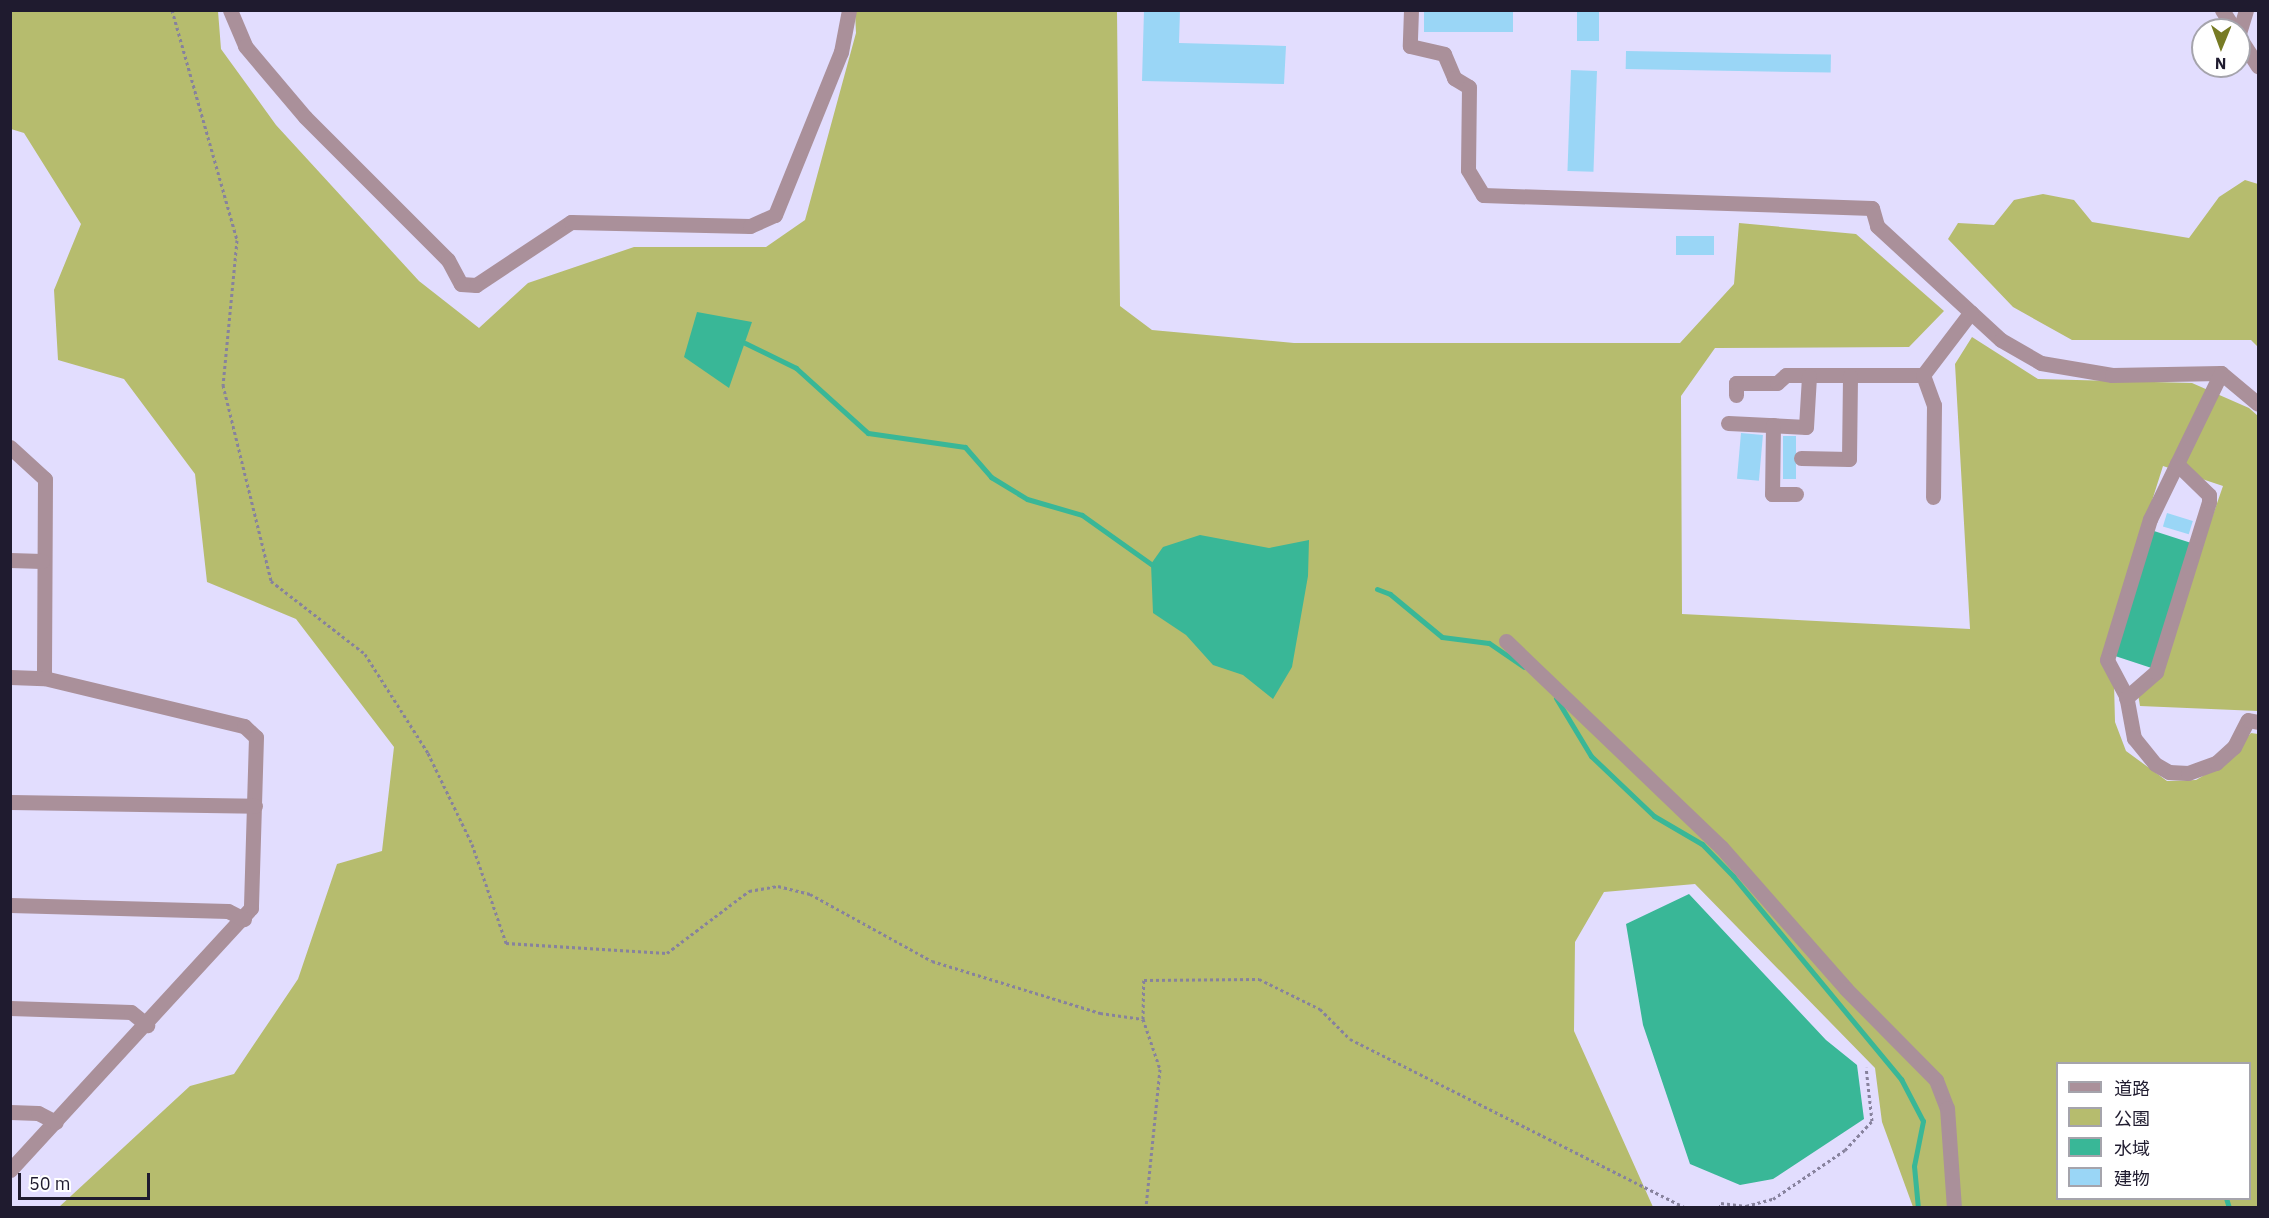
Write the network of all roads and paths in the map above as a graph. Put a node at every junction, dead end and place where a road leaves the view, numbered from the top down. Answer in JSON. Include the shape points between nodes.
{"nodes":[{"id":1,"x":172,"y":10,"type":"edge"},
{"id":2,"x":230,"y":10,"type":"edge"},
{"id":3,"x":849,"y":10,"type":"edge"},
{"id":4,"x":1411,"y":10,"type":"edge"},
{"id":5,"x":1971,"y":312,"type":"junction"},
{"id":6,"x":2221,"y":373,"type":"junction"},
{"id":7,"x":1923,"y":375,"type":"junction"},
{"id":8,"x":1809,"y":376,"type":"junction"},
{"id":9,"x":1850,"y":376,"type":"junction"},
{"id":10,"x":1736,"y":395,"type":"dead end"},
{"id":11,"x":2259,"y":404,"type":"edge"},
{"id":12,"x":1728,"y":423,"type":"dead end"},
{"id":13,"x":1773,"y":425,"type":"junction"},
{"id":14,"x":10,"y":447,"type":"edge"},
{"id":15,"x":1801,"y":458,"type":"dead end"},
{"id":16,"x":2177,"y":464,"type":"junction"},
{"id":17,"x":1796,"y":494,"type":"dead end"},
{"id":18,"x":1933,"y":497,"type":"dead end"},
{"id":19,"x":10,"y":560,"type":"edge"},
{"id":20,"x":42,"y":561,"type":"junction"},
{"id":21,"x":1506,"y":641,"type":"dead end"},
{"id":22,"x":10,"y":677,"type":"edge"},
{"id":23,"x":44,"y":678,"type":"junction"},
{"id":24,"x":2126,"y":698,"type":"junction"},
{"id":25,"x":2259,"y":722,"type":"edge"},
{"id":26,"x":10,"y":802,"type":"edge"},
{"id":27,"x":255,"y":806,"type":"junction"},
{"id":28,"x":10,"y":905,"type":"edge"},
{"id":29,"x":244,"y":919,"type":"junction"},
{"id":30,"x":10,"y":1008,"type":"edge"},
{"id":31,"x":1143,"y":1019,"type":"junction"},
{"id":32,"x":147,"y":1025,"type":"junction"},
{"id":33,"x":1866,"y":1067,"type":"dead end"},
{"id":34,"x":10,"y":1112,"type":"edge"},
{"id":35,"x":56,"y":1122,"type":"junction"},
{"id":36,"x":10,"y":1170,"type":"edge"},
{"id":37,"x":1146,"y":1208,"type":"edge"},
{"id":38,"x":1686,"y":1208,"type":"edge"},
{"id":39,"x":1720,"y":1208,"type":"edge"},
{"id":40,"x":1954,"y":1208,"type":"edge"}],
"edges":[{"from":1,"to":31,"type":"path","via":[[237,240],[223,385],[271,580],[365,654],[428,753],[472,844],[506,943],[667,952],[749,891],[778,886],[810,894],[933,961],[1100,1012]]},
{"from":2,"to":3,"type":"street","via":[[245,46],[305,117],[448,260],[461,284],[476,285],[571,222],[750,226],[775,215],[841,52]]},
{"from":4,"to":5,"type":"street","via":[[1410,46],[1444,54],[1454,78],[1469,87],[1468,170],[1483,195],[1872,208],[1877,226]]},
{"from":5,"to":6,"type":"street","via":[[2001,340],[2041,363],[2072,372]]},
{"from":5,"to":7,"type":"street"},
{"from":6,"to":11,"type":"street"},
{"from":6,"to":16,"type":"street"},
{"from":7,"to":9,"type":"street"},
{"from":7,"to":18,"type":"street","via":[[1934,405]]},
{"from":8,"to":9,"type":"street"},
{"from":8,"to":10,"type":"street","via":[[1786,375],[1778,383],[1736,383]]},
{"from":8,"to":13,"type":"street","via":[[1806,427]]},
{"from":9,"to":15,"type":"street","via":[[1849,459]]},
{"from":12,"to":13,"type":"street"},
{"from":13,"to":17,"type":"street","via":[[1772,494]]},
{"from":14,"to":20,"type":"street","via":[[45,480]]},
{"from":16,"to":24,"type":"street","via":[[2150,519],[2107,650]]},
{"from":16,"to":24,"type":"street","via":[[2209,495],[2209,501],[2156,672]]},
{"from":19,"to":20,"type":"street"},
{"from":20,"to":23,"type":"street"},
{"from":21,"to":40,"type":"street","via":[[1721,847],[1846,989],[1936,1080],[1947,1108]]},
{"from":22,"to":23,"type":"street"},
{"from":23,"to":27,"type":"street","via":[[244,726],[256,737]]},
{"from":24,"to":25,"type":"street","via":[[2134,738],[2155,764],[2169,772],[2188,773],[2216,764],[2234,747],[2248,720]]},
{"from":26,"to":27,"type":"street"},
{"from":27,"to":29,"type":"street","via":[[250,908]]},
{"from":28,"to":29,"type":"street","via":[[228,911]]},
{"from":29,"to":32,"type":"street"},
{"from":30,"to":32,"type":"street","via":[[131,1012]]},
{"from":31,"to":37,"type":"path","via":[[1160,1069]]},
{"from":31,"to":38,"type":"path","via":[[1144,980],[1259,979],[1320,1009],[1350,1039]]},
{"from":32,"to":35,"type":"street"},
{"from":33,"to":39,"type":"path","via":[[1872,1121],[1845,1150],[1773,1199],[1746,1206],[1720,1203]]},
{"from":34,"to":35,"type":"street","via":[[38,1113]]},
{"from":35,"to":36,"type":"street"}]}
